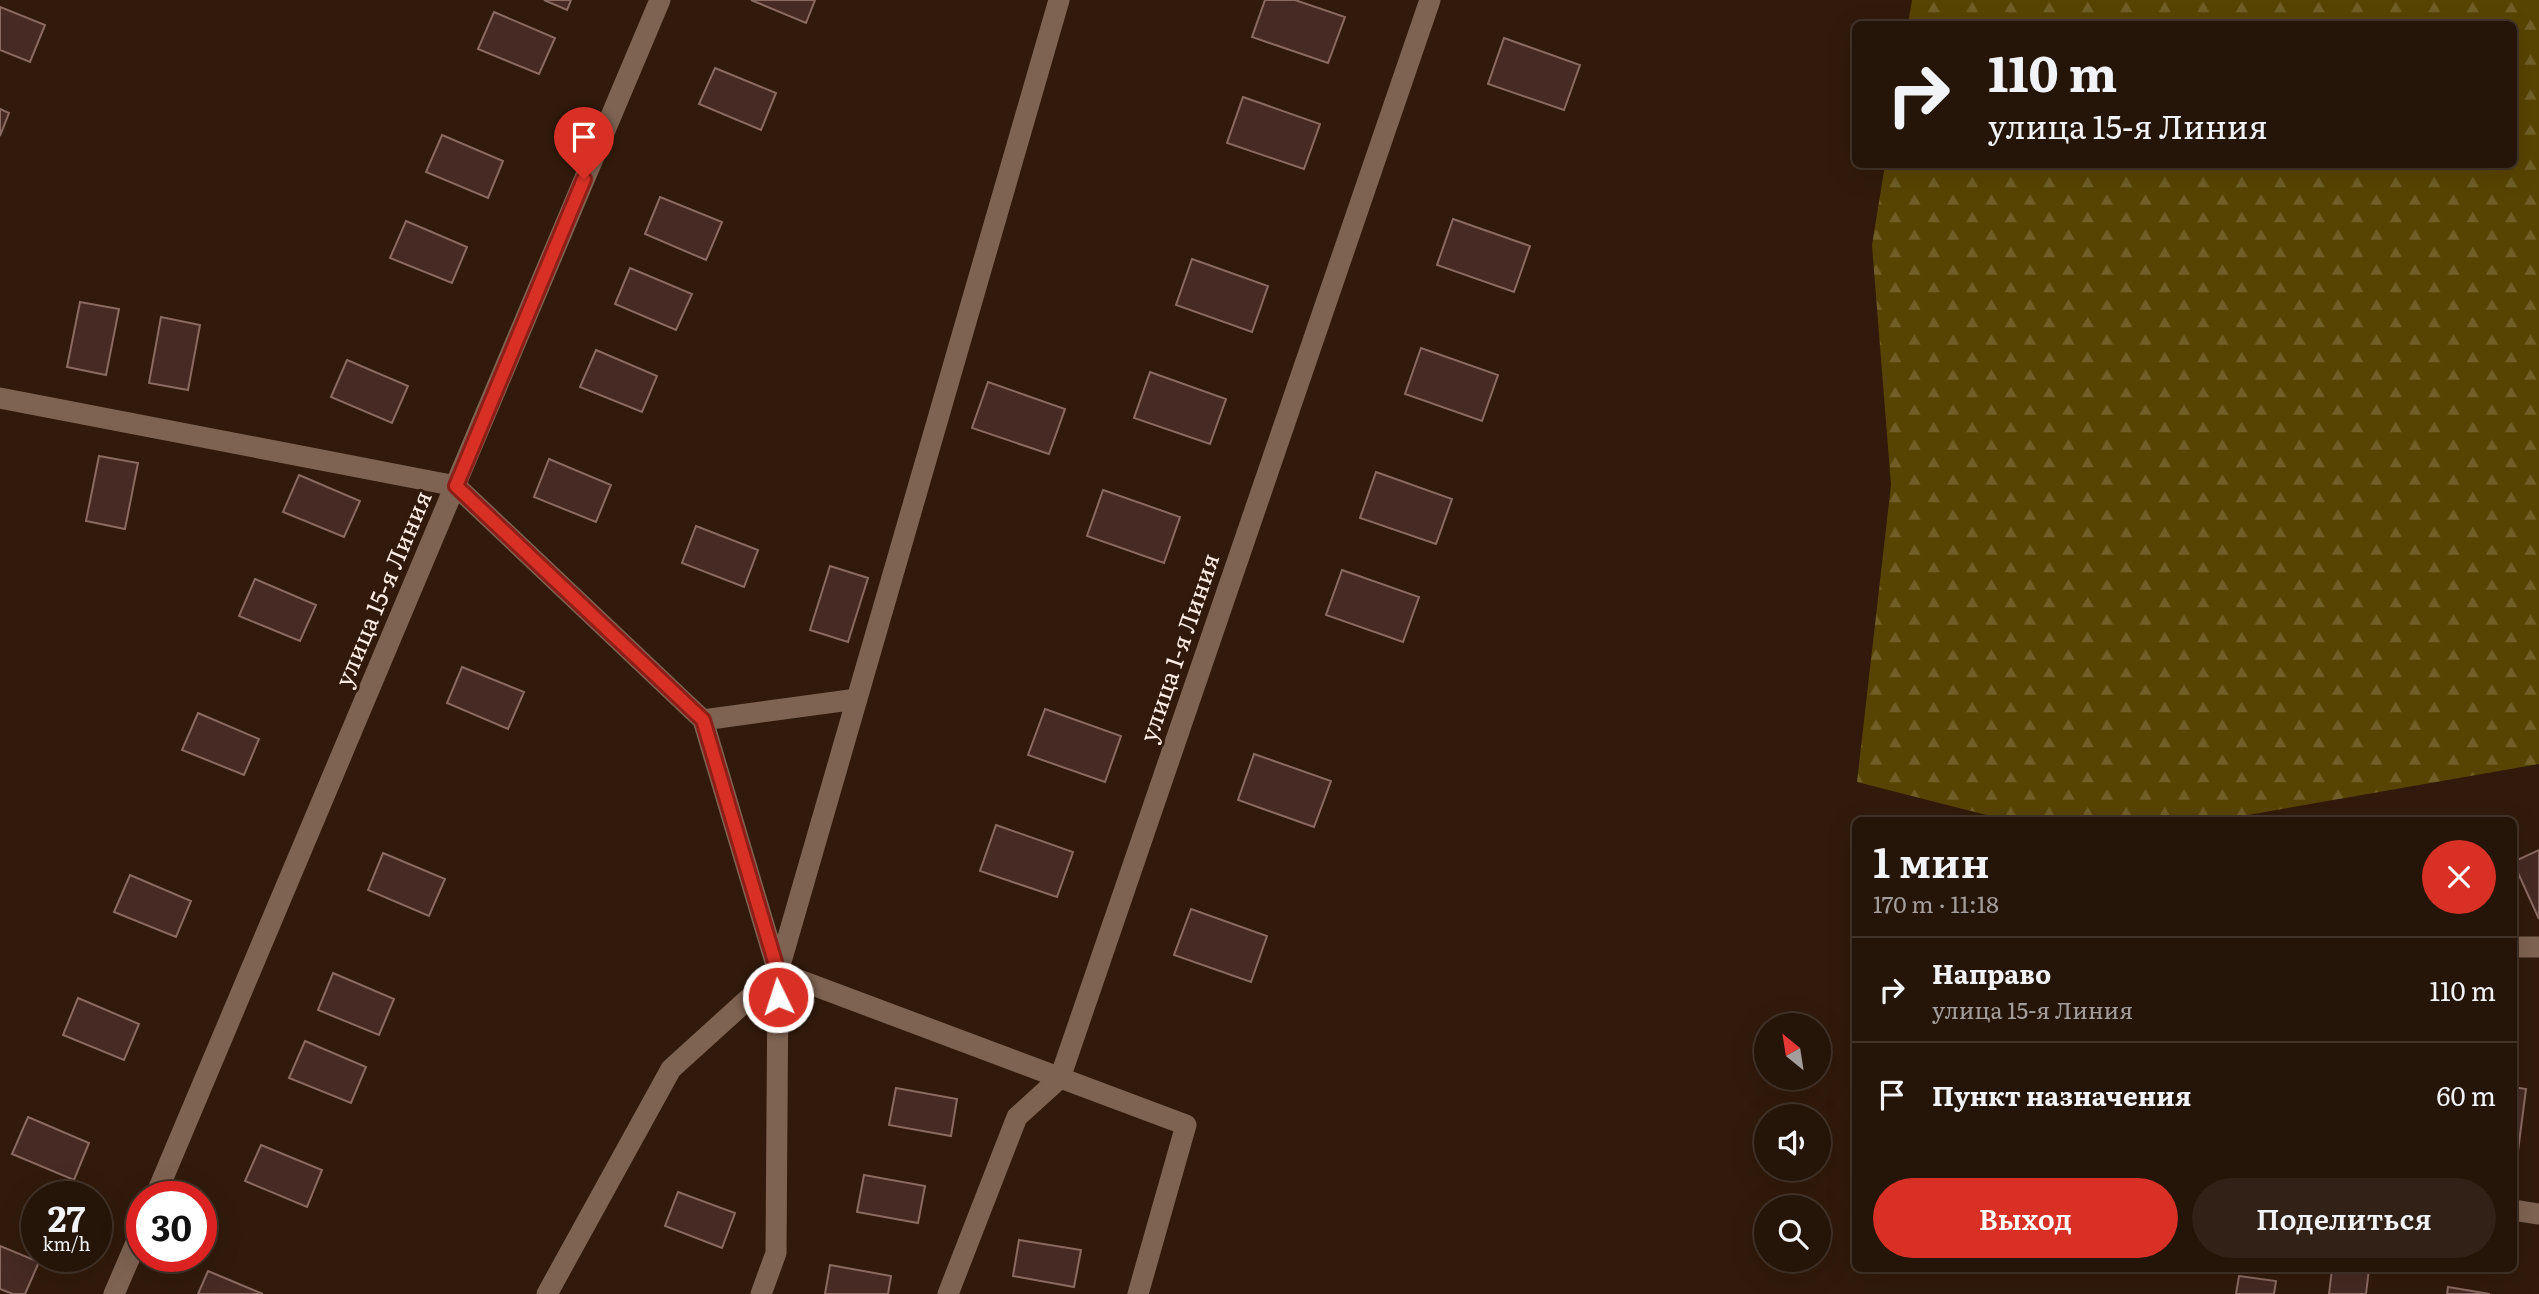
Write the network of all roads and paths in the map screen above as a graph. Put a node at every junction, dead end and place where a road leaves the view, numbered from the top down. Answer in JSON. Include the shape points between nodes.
{"nodes":[{"id":1,"x":660,"y":0,"type":"edge"},
{"id":2,"x":1059,"y":0,"type":"edge"},
{"id":3,"x":1430,"y":0,"type":"edge"},
{"id":4,"x":0,"y":398,"type":"edge"},
{"id":5,"x":456,"y":486,"type":"junction"},
{"id":6,"x":857,"y":699,"type":"junction"},
{"id":7,"x":703,"y":720,"type":"junction"},
{"id":8,"x":2517,"y":947,"type":"edge"},
{"id":9,"x":2539,"y":947,"type":"edge"},
{"id":10,"x":778,"y":972,"type":"junction"},
{"id":11,"x":1060,"y":1078,"type":"junction"},
{"id":12,"x":162,"y":1181,"type":"edge"},
{"id":13,"x":2517,"y":1211,"type":"edge"},
{"id":14,"x":2539,"y":1214,"type":"edge"},
{"id":15,"x":126,"y":1266,"type":"edge"},
{"id":16,"x":114,"y":1294,"type":"edge"},
{"id":17,"x":547,"y":1294,"type":"edge"},
{"id":18,"x":761,"y":1294,"type":"edge"},
{"id":19,"x":948,"y":1294,"type":"edge"},
{"id":20,"x":1138,"y":1294,"type":"edge"}],
"edges":[{"from":1,"to":5,"type":"street","name":"улица 15-я Линия"},
{"from":2,"to":6,"type":"street"},
{"from":3,"to":11,"type":"street","name":"улица 1-я Линия"},
{"from":4,"to":5,"type":"street"},
{"from":5,"to":7,"type":"street"},
{"from":5,"to":12,"type":"street","name":"улица 15-я Линия"},
{"from":6,"to":7,"type":"street"},
{"from":6,"to":10,"type":"street"},
{"from":7,"to":10,"type":"street"},
{"from":8,"to":9,"type":"street"},
{"from":10,"to":11,"type":"street"},
{"from":10,"to":17,"type":"street","via":[[671,1069]]},
{"from":10,"to":18,"type":"street","via":[[776,1253]]},
{"from":11,"to":19,"type":"street","name":"улица 1-я Линия","via":[[1017,1118]]},
{"from":11,"to":20,"type":"street","via":[[1186,1125]]},
{"from":13,"to":14,"type":"street"},
{"from":15,"to":16,"type":"street"}]}
